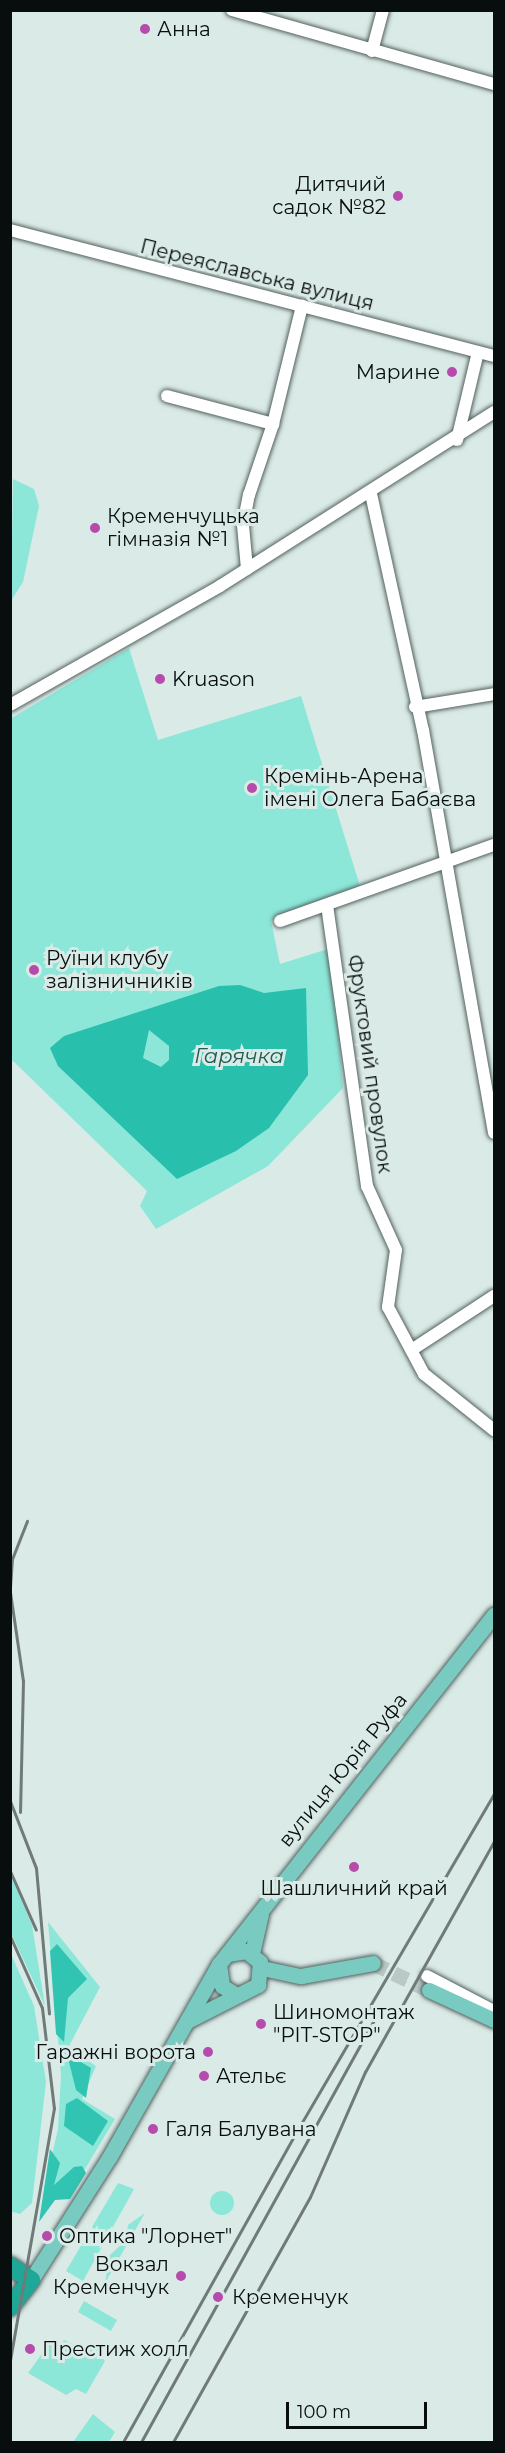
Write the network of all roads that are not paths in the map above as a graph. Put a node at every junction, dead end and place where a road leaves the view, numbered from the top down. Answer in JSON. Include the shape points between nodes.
{"nodes":[{"id":1,"x":232,"y":10,"type":"edge"},
{"id":2,"x":383,"y":10,"type":"edge"},
{"id":3,"x":372,"y":51,"type":"junction"},
{"id":4,"x":495,"y":84,"type":"edge"},
{"id":5,"x":10,"y":230,"type":"edge"},
{"id":6,"x":302,"y":306,"type":"junction"},
{"id":7,"x":478,"y":352,"type":"junction"},
{"id":8,"x":495,"y":356,"type":"edge"},
{"id":9,"x":166,"y":396,"type":"dead end"},
{"id":10,"x":494,"y":413,"type":"edge"},
{"id":11,"x":273,"y":424,"type":"junction"},
{"id":12,"x":457,"y":440,"type":"junction"},
{"id":13,"x":371,"y":494,"type":"junction"},
{"id":14,"x":247,"y":569,"type":"junction"},
{"id":15,"x":495,"y":694,"type":"edge"},
{"id":16,"x":10,"y":705,"type":"edge"},
{"id":17,"x":415,"y":708,"type":"junction"},
{"id":18,"x":495,"y":845,"type":"edge"},
{"id":19,"x":446,"y":862,"type":"junction"},
{"id":20,"x":327,"y":905,"type":"junction"},
{"id":21,"x":280,"y":921,"type":"dead end"},
{"id":22,"x":494,"y":1128,"type":"edge"},
{"id":23,"x":495,"y":1296,"type":"edge"},
{"id":24,"x":413,"y":1349,"type":"junction"},
{"id":25,"x":495,"y":1430,"type":"edge"},
{"id":26,"x":495,"y":1615,"type":"edge"},
{"id":27,"x":277,"y":1885,"type":"junction"},
{"id":28,"x":252,"y":1953,"type":"junction"},
{"id":29,"x":223,"y":1959,"type":"junction"},
{"id":30,"x":373,"y":1963,"type":"tunnel mouth"},
{"id":31,"x":262,"y":1968,"type":"junction"},
{"id":32,"x":311,"y":1974,"type":"junction"},
{"id":33,"x":428,"y":1983,"type":"joint"},
{"id":34,"x":254,"y":1989,"type":"junction"},
{"id":35,"x":235,"y":1994,"type":"junction"},
{"id":36,"x":495,"y":2011,"type":"edge"},
{"id":37,"x":495,"y":2020,"type":"edge"},
{"id":38,"x":185,"y":2023,"type":"junction"},
{"id":39,"x":10,"y":2266,"type":"edge"},
{"id":40,"x":31,"y":2280,"type":"junction"},
{"id":41,"x":10,"y":2307,"type":"edge"}],
"edges":[{"from":1,"to":3,"type":"street"},
{"from":2,"to":3,"type":"street"},
{"from":3,"to":4,"type":"street"},
{"from":5,"to":6,"type":"street","name":"Переяславська вулиця"},
{"from":6,"to":7,"type":"street","name":"Переяславська вулиця"},
{"from":6,"to":11,"type":"street"},
{"from":7,"to":8,"type":"street","name":"Переяславська вулиця"},
{"from":7,"to":12,"type":"street"},
{"from":9,"to":11,"type":"street"},
{"from":10,"to":12,"type":"street"},
{"from":11,"to":14,"type":"street","via":[[243,525]]},
{"from":12,"to":13,"type":"street"},
{"from":13,"to":14,"type":"street"},
{"from":13,"to":17,"type":"street"},
{"from":14,"to":16,"type":"street"},
{"from":15,"to":17,"type":"street"},
{"from":17,"to":19,"type":"street"},
{"from":18,"to":19,"type":"street"},
{"from":19,"to":20,"type":"street"},
{"from":19,"to":22,"type":"street"},
{"from":20,"to":21,"type":"street"},
{"from":20,"to":24,"type":"street","name":"Фруктовий провулок","via":[[367,1186],[396,1250],[388,1307]]},
{"from":23,"to":24,"type":"street"},
{"from":24,"to":25,"type":"street","name":"Фруктовий провулок","via":[[424,1374]]},
{"from":26,"to":27,"type":"main road","name":"вулиця Юрія Руфа"},
{"from":27,"to":28,"type":"main road","via":[[254,1932]]},
{"from":27,"to":29,"type":"main road","name":"вулиця Юрія Руфа"},
{"from":28,"to":29,"type":"main road"},
{"from":28,"to":31,"type":"main road"},
{"from":29,"to":35,"type":"main road","via":[[222,1986]]},
{"from":29,"to":38,"type":"main road","name":"вулиця Юрія Руфа"},
{"from":30,"to":32,"type":"main road"},
{"from":31,"to":32,"type":"main road","via":[[284,1976]]},
{"from":31,"to":34,"type":"main road"},
{"from":32,"to":34,"type":"main road"},
{"from":33,"to":36,"type":"street"},
{"from":33,"to":37,"type":"main road"},
{"from":34,"to":35,"type":"main road"},
{"from":35,"to":38,"type":"main road"},
{"from":38,"to":40,"type":"main road","name":"вулиця Юрія Руфа","via":[[110,2156]]},
{"from":39,"to":40,"type":"highway"},
{"from":40,"to":41,"type":"highway"}]}
